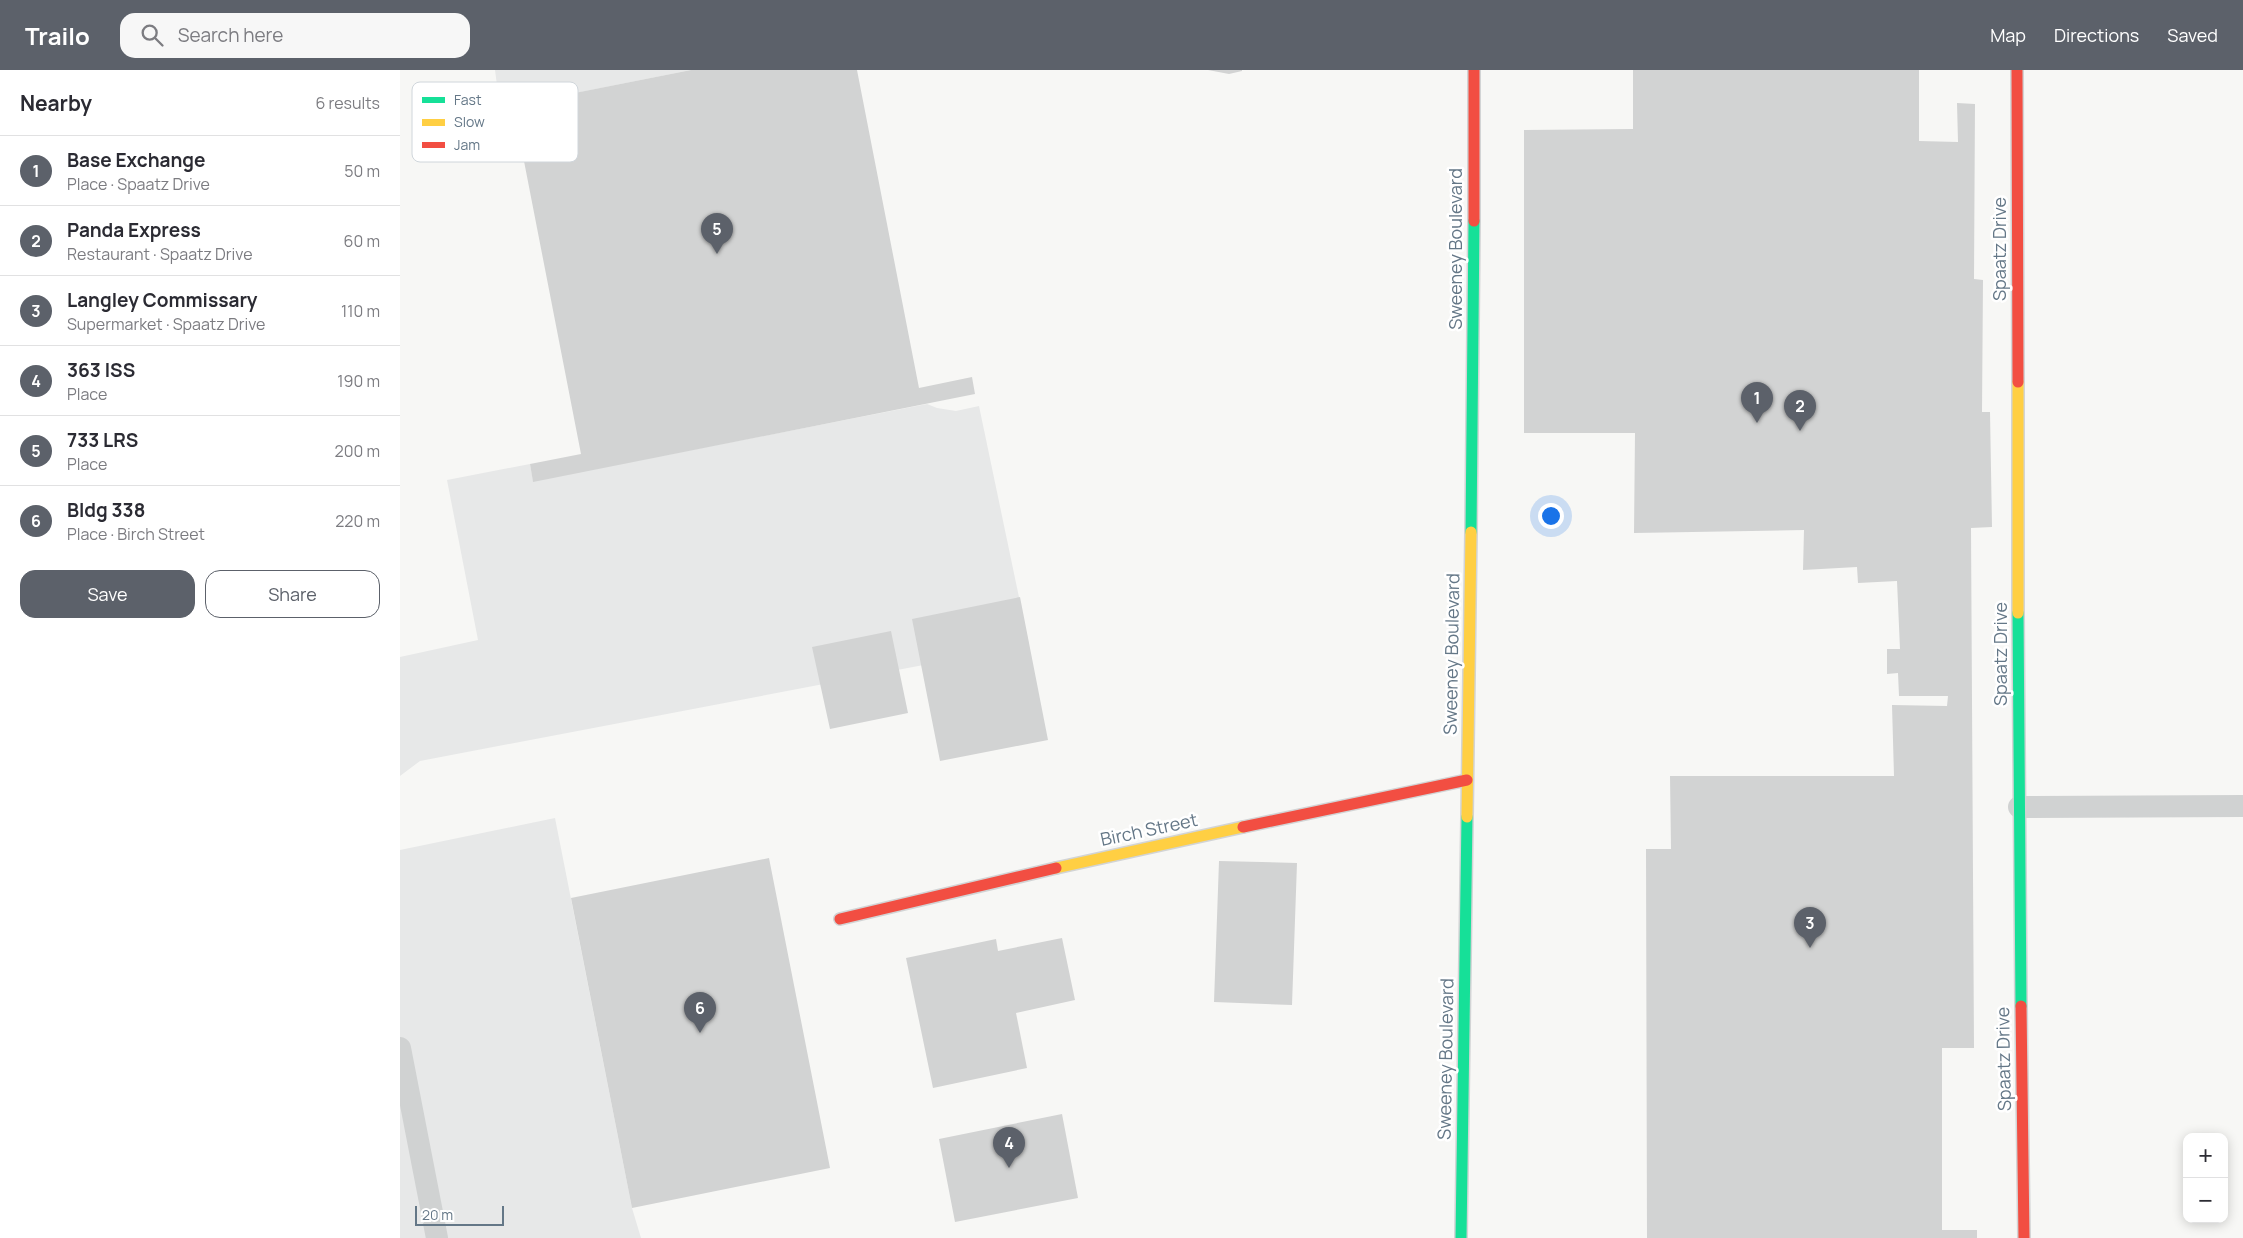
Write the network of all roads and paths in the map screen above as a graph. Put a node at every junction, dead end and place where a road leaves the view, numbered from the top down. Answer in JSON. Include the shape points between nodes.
{"nodes":[{"id":1,"x":1474,"y":70,"type":"edge"},
{"id":2,"x":2017,"y":70,"type":"edge"},
{"id":3,"x":1467,"y":780,"type":"junction"},
{"id":4,"x":2243,"y":806,"type":"edge"},
{"id":5,"x":2019,"y":808,"type":"junction"},
{"id":6,"x":840,"y":919,"type":"dead end"},
{"id":7,"x":400,"y":1048,"type":"edge"},
{"id":8,"x":437,"y":1238,"type":"edge"},
{"id":9,"x":1461,"y":1238,"type":"edge"},
{"id":10,"x":2024,"y":1238,"type":"edge"}],
"edges":[{"from":1,"to":3,"type":"street","name":"Sweeney Boulevard"},
{"from":2,"to":5,"type":"street","name":"Spaatz Drive"},
{"from":3,"to":6,"type":"street","name":"Birch Street","via":[[1134,850]]},
{"from":3,"to":9,"type":"street","name":"Sweeney Boulevard"},
{"from":4,"to":5,"type":"street"},
{"from":5,"to":10,"type":"street","name":"Spaatz Drive"},
{"from":7,"to":8,"type":"street"}]}
